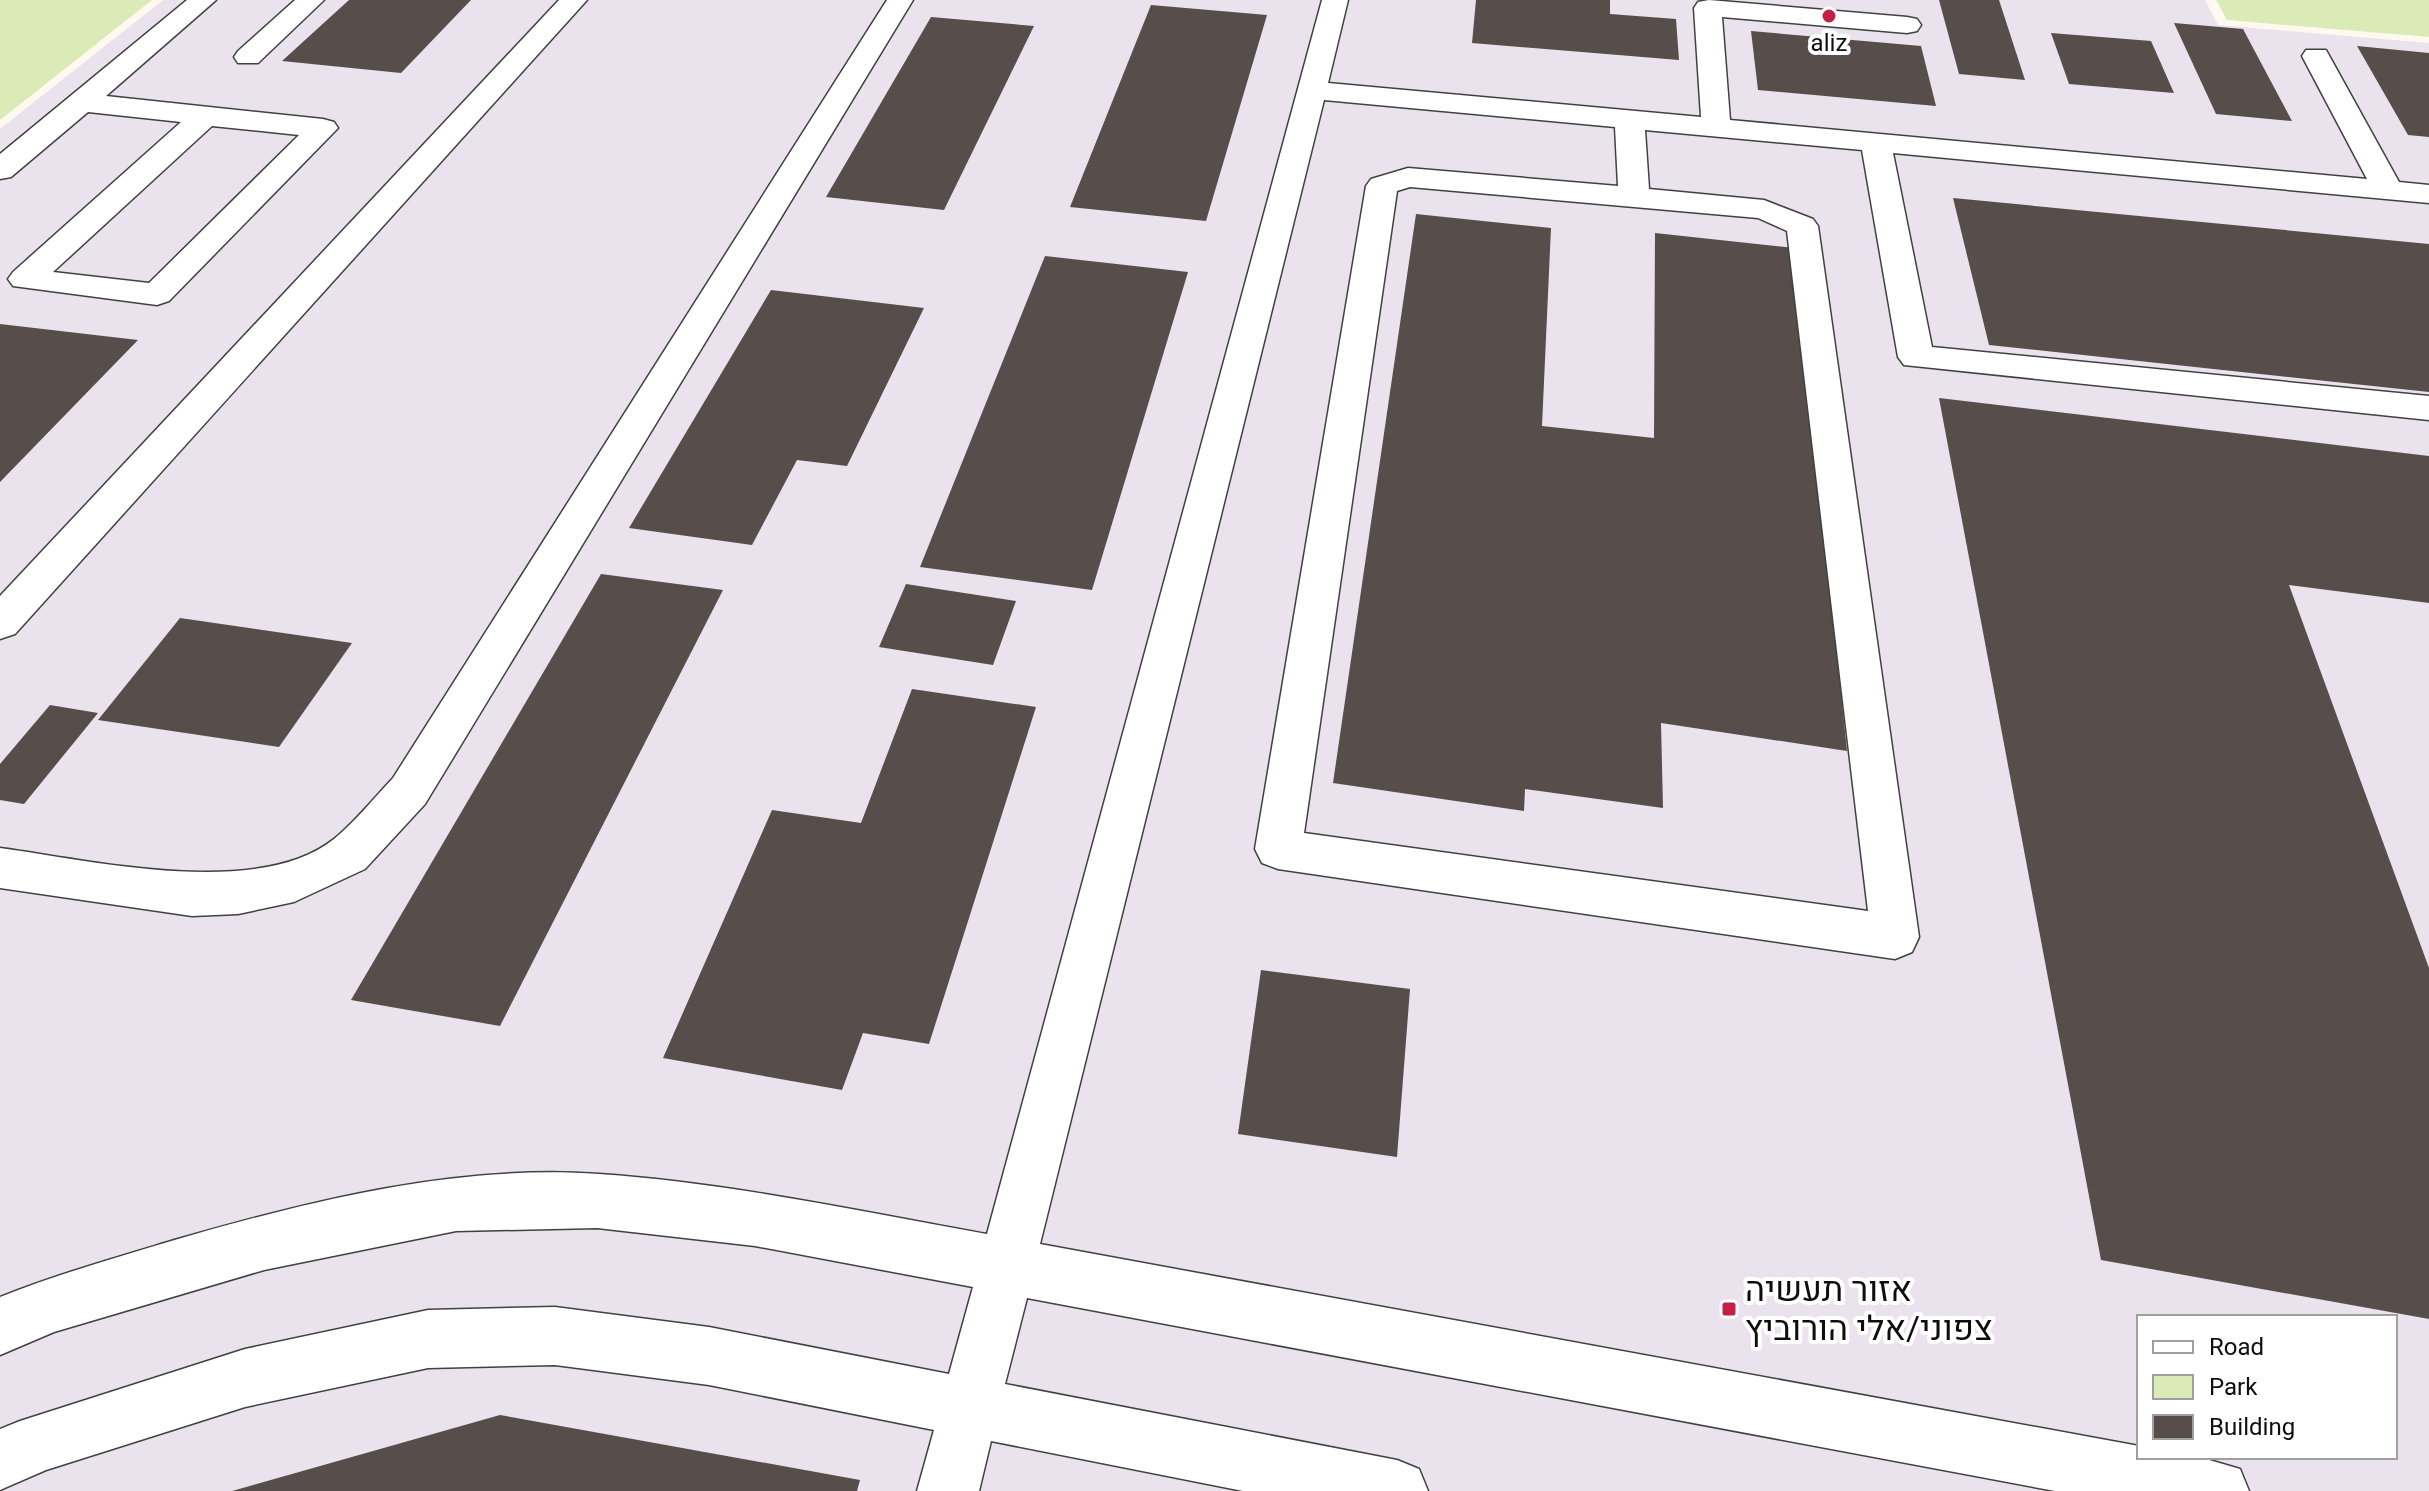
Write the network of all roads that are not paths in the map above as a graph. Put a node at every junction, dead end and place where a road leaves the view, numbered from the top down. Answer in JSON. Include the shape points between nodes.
{"nodes":[{"id":1,"x":203,"y":0,"type":"edge"},
{"id":2,"x":574,"y":0,"type":"edge"},
{"id":3,"x":900,"y":0,"type":"edge"},
{"id":4,"x":1335,"y":0,"type":"edge"},
{"id":5,"x":302,"y":1,"type":"edge"},
{"id":6,"x":1907,"y":25,"type":"dead end"},
{"id":7,"x":2316,"y":56,"type":"dead end"},
{"id":8,"x":248,"y":57,"type":"dead end"},
{"id":9,"x":1311,"y":90,"type":"junction"},
{"id":10,"x":81,"y":102,"type":"junction"},
{"id":11,"x":205,"y":116,"type":"junction"},
{"id":12,"x":1629,"y":120,"type":"junction"},
{"id":13,"x":1716,"y":128,"type":"junction"},
{"id":14,"x":1876,"y":143,"type":"junction"},
{"id":15,"x":0,"y":170,"type":"edge"},
{"id":16,"x":2388,"y":190,"type":"junction"},
{"id":17,"x":2429,"y":194,"type":"edge"},
{"id":18,"x":1634,"y":198,"type":"junction"},
{"id":19,"x":2429,"y":408,"type":"edge"},
{"id":20,"x":0,"y":623,"type":"edge"},
{"id":21,"x":0,"y":868,"type":"edge"},
{"id":22,"x":1006,"y":1266,"type":"junction"},
{"id":23,"x":0,"y":1326,"type":"edge"},
{"id":24,"x":971,"y":1407,"type":"junction"},
{"id":25,"x":0,"y":1460,"type":"edge"},
{"id":26,"x":948,"y":1491,"type":"edge"},
{"id":27,"x":1397,"y":1491,"type":"edge"},
{"id":28,"x":2218,"y":1491,"type":"edge"}],
"edges":[{"from":1,"to":10,"type":"street"},
{"from":2,"to":20,"type":"street"},
{"from":3,"to":21,"type":"street","via":[[426,766],[349,855],[294,881],[238,893],[192,895]]},
{"from":4,"to":9,"type":"street"},
{"from":5,"to":8,"type":"street"},
{"from":6,"to":13,"type":"street","via":[[1708,8]]},
{"from":7,"to":16,"type":"street"},
{"from":9,"to":12,"type":"street"},
{"from":9,"to":22,"type":"street"},
{"from":10,"to":11,"type":"street"},
{"from":10,"to":15,"type":"street"},
{"from":11,"to":11,"type":"street","via":[[323,128],[157,294],[25,279]]},
{"from":12,"to":13,"type":"street"},
{"from":12,"to":18,"type":"street"},
{"from":13,"to":14,"type":"street"},
{"from":14,"to":16,"type":"street"},
{"from":14,"to":19,"type":"street","via":[[1916,357]]},
{"from":16,"to":17,"type":"street"},
{"from":18,"to":18,"type":"street","via":[[1408,177],[1382,186],[1278,849],[1895,937],[1802,226],[1764,209]]},
{"from":22,"to":23,"type":"street","via":[[755,1219],[597,1201],[456,1204],[264,1242],[54,1304]]},
{"from":22,"to":24,"type":"street"},
{"from":22,"to":28,"type":"street"},
{"from":24,"to":25,"type":"street","via":[[709,1356],[555,1336],[428,1339],[245,1378],[41,1442]]},
{"from":24,"to":26,"type":"street"},
{"from":24,"to":27,"type":"street"}]}
